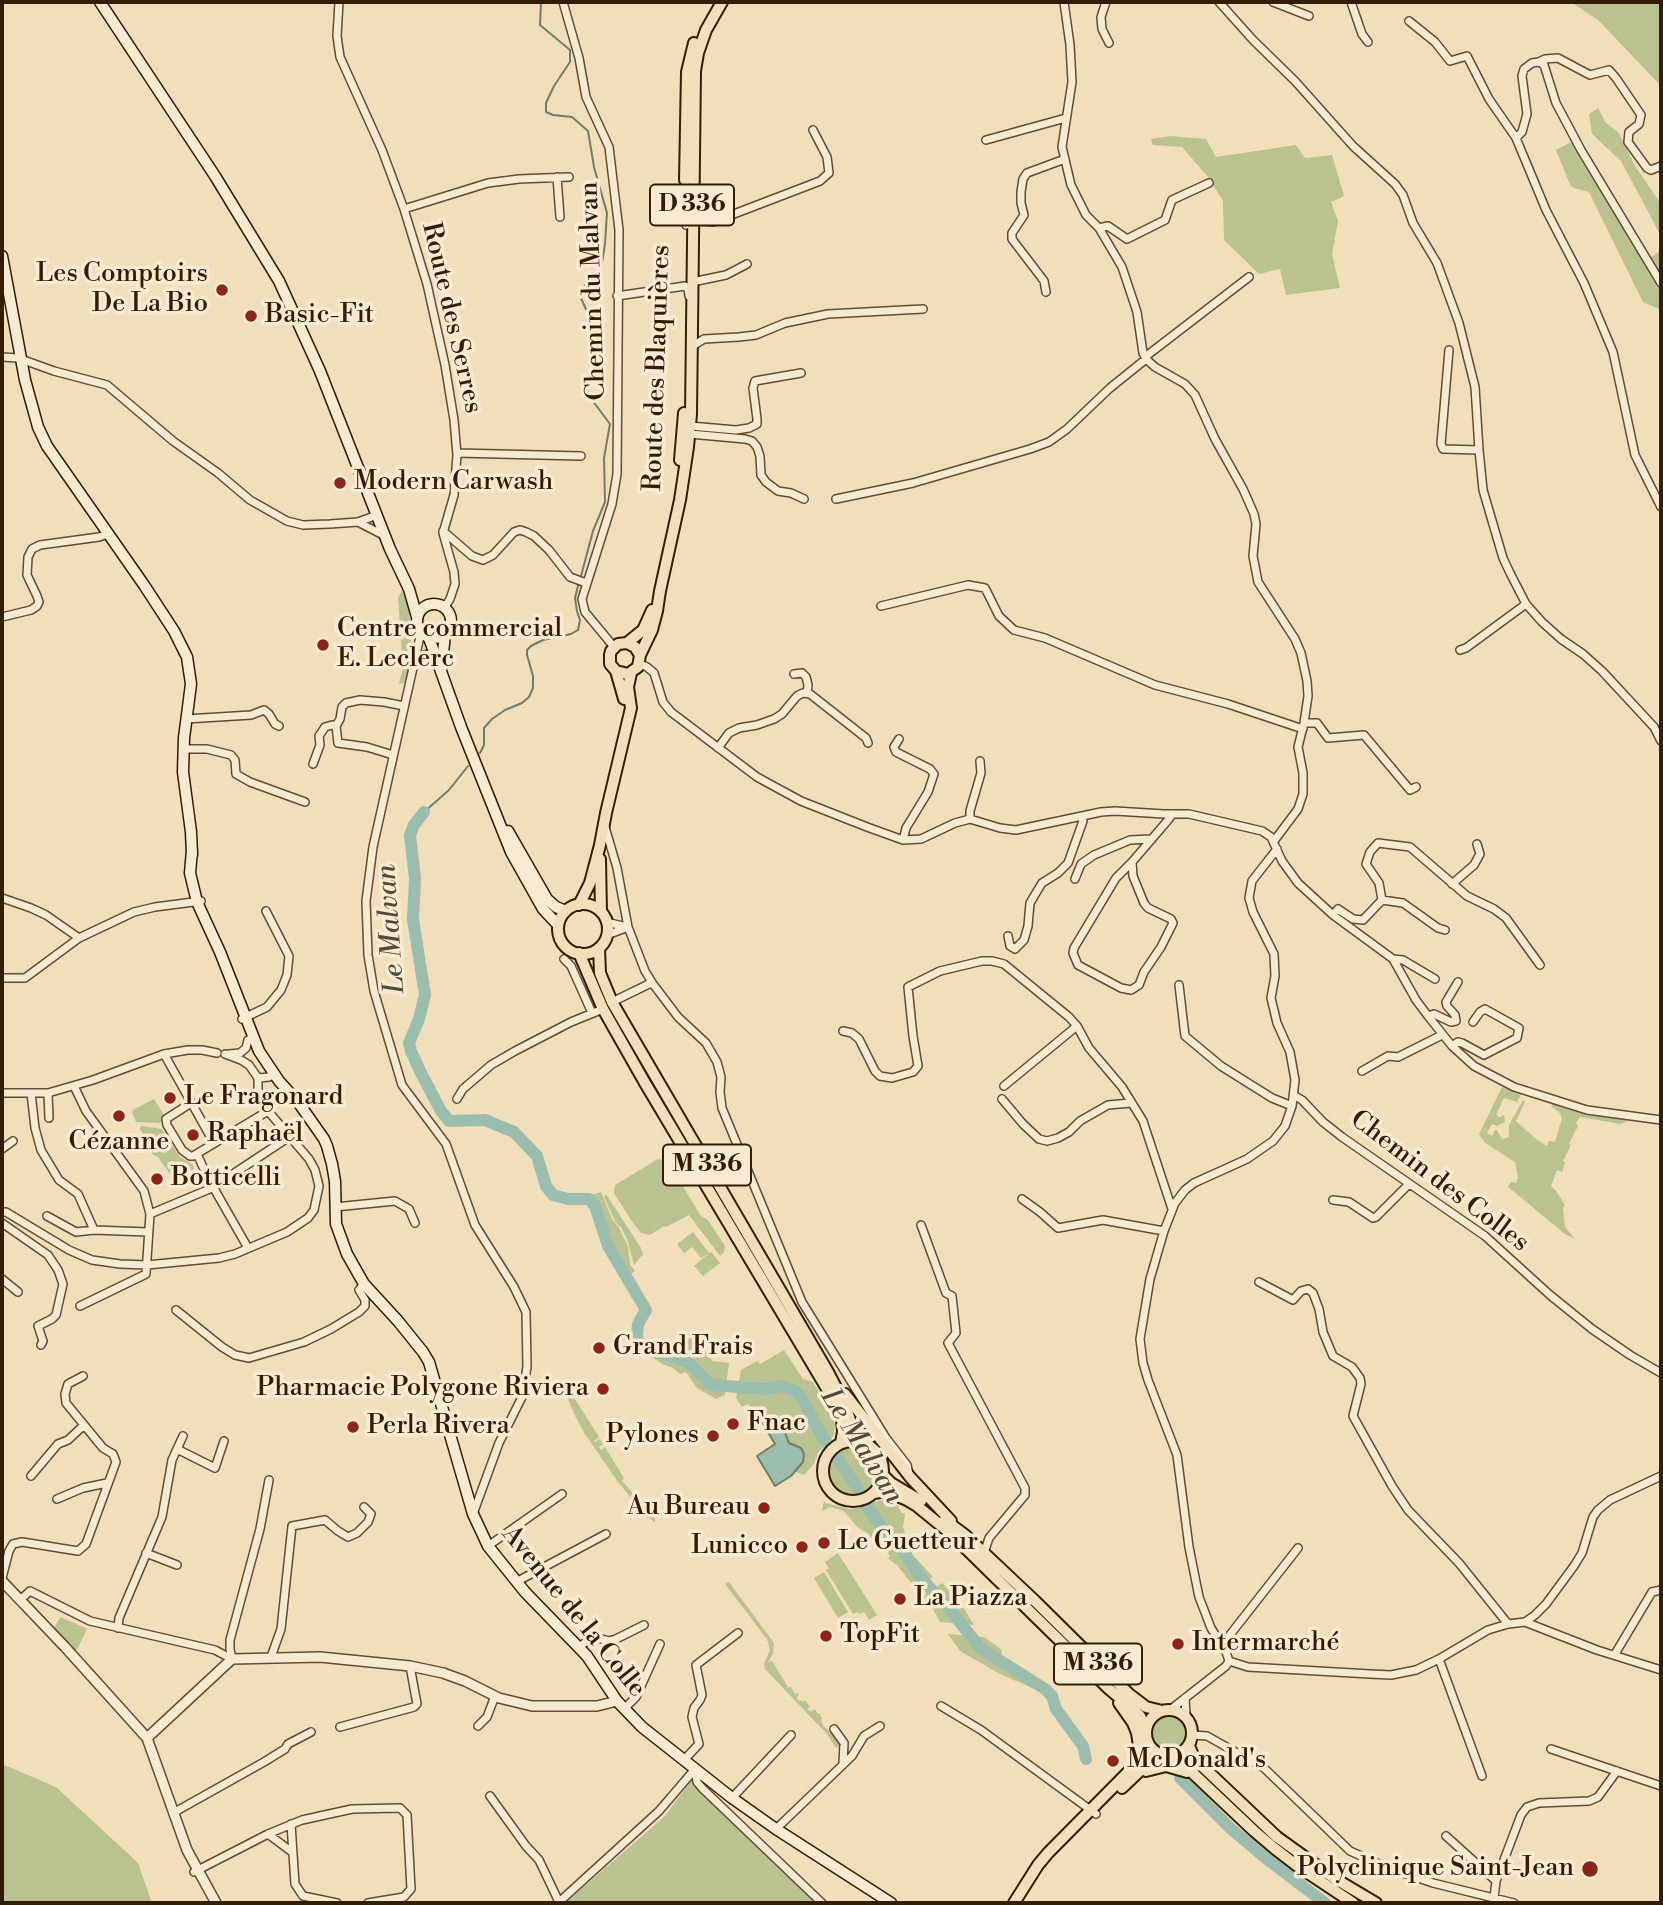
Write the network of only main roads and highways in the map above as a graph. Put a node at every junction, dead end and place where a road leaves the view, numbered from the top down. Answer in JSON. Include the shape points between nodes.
{"nodes":[{"id":1,"x":100,"y":2,"type":"edge"},
{"id":2,"x":714,"y":2,"type":"edge"},
{"id":3,"x":722,"y":2,"type":"edge"},
{"id":4,"x":689,"y":223,"type":"junction"},
{"id":5,"x":2,"y":256,"type":"edge"},
{"id":6,"x":689,"y":284,"type":"junction"},
{"id":7,"x":673,"y":532,"type":"junction"},
{"id":8,"x":408,"y":589,"type":"junction"},
{"id":9,"x":660,"y":591,"type":"junction"},
{"id":10,"x":430,"y":605,"type":"junction"},
{"id":11,"x":417,"y":617,"type":"junction"},
{"id":12,"x":445,"y":634,"type":"junction"},
{"id":13,"x":425,"y":635,"type":"junction"},
{"id":14,"x":627,"y":643,"type":"junction"},
{"id":15,"x":415,"y":659,"type":"road end"},
{"id":16,"x":640,"y":659,"type":"junction"},
{"id":17,"x":439,"y":668,"type":"junction"},
{"id":18,"x":616,"y":671,"type":"junction"},
{"id":19,"x":631,"y":673,"type":"junction"},
{"id":20,"x":628,"y":721,"type":"junction"},
{"id":21,"x":499,"y":820,"type":"junction"},
{"id":22,"x":600,"y":845,"type":"junction"},
{"id":23,"x":579,"y":905,"type":"junction"},
{"id":24,"x":566,"y":911,"type":"junction"},
{"id":25,"x":603,"y":917,"type":"junction"},
{"id":26,"x":558,"y":925,"type":"junction"},
{"id":27,"x":599,"y":948,"type":"junction"},
{"id":28,"x":579,"y":953,"type":"junction"},
{"id":29,"x":603,"y":1008,"type":"junction"},
{"id":30,"x":244,"y":1019,"type":"junction"},
{"id":31,"x":318,"y":1131,"type":"junction"},
{"id":32,"x":828,"y":1372,"type":"junction"},
{"id":33,"x":861,"y":1442,"type":"junction"},
{"id":34,"x":841,"y":1443,"type":"junction"},
{"id":35,"x":883,"y":1475,"type":"junction"},
{"id":36,"x":874,"y":1493,"type":"junction"},
{"id":37,"x":965,"y":1535,"type":"junction"},
{"id":38,"x":1109,"y":1689,"type":"junction"},
{"id":39,"x":1166,"y":1710,"type":"junction"},
{"id":40,"x":1147,"y":1735,"type":"junction"},
{"id":41,"x":1191,"y":1740,"type":"junction"},
{"id":42,"x":1168,"y":1756,"type":"junction"},
{"id":43,"x":1135,"y":1771,"type":"junction"},
{"id":44,"x":1199,"y":1779,"type":"junction"},
{"id":45,"x":1093,"y":1812,"type":"junction"},
{"id":46,"x":1032,"y":1875,"type":"junction"},
{"id":47,"x":891,"y":1903,"type":"edge"},
{"id":48,"x":1014,"y":1903,"type":"edge"},
{"id":49,"x":1353,"y":1903,"type":"edge"},
{"id":50,"x":1377,"y":1903,"type":"edge"}],
"edges":[{"from":1,"to":8,"type":"main road","via":[[279,281]]},
{"from":2,"to":4,"type":"main road","name":"Route des Blaquières","number":"D 336","via":[[695,39],[687,72]]},
{"from":3,"to":4,"type":"main road","name":"Route des Blaquières","number":"D 336","via":[[706,30],[695,71]]},
{"from":4,"to":6,"type":"main road","name":"Route des Blaquières","number":"D 336"},
{"from":5,"to":30,"type":"main road","name":"Avenue de la Colle","via":[[32,407],[47,446],[155,601],[182,646],[190,671],[183,772],[195,881]]},
{"from":6,"to":7,"type":"main road","name":"Route des Blaquières","number":"D 336"},
{"from":6,"to":7,"type":"main road","name":"Route des Blaquières","number":"D 336","via":[[690,430]]},
{"from":7,"to":9,"type":"main road","name":"Route des Blaquières","number":"D 336"},
{"from":8,"to":10,"type":"main road"},
{"from":8,"to":11,"type":"main road"},
{"from":9,"to":14,"type":"main road","via":[[643,630]]},
{"from":9,"to":16,"type":"main road"},
{"from":10,"to":11,"type":"main road"},
{"from":10,"to":12,"type":"main road","via":[[449,614]]},
{"from":11,"to":13,"type":"main road"},
{"from":12,"to":13,"type":"main road","via":[[436,638]]},
{"from":12,"to":17,"type":"main road"},
{"from":13,"to":17,"type":"main road"},
{"from":14,"to":16,"type":"main road","via":[[635,647]]},
{"from":14,"to":18,"type":"main road","via":[[614,647],[610,655]]},
{"from":15,"to":17,"type":"main road","via":[[426,656]]},
{"from":16,"to":19,"type":"main road"},
{"from":17,"to":21,"type":"main road"},
{"from":18,"to":19,"type":"main road"},
{"from":18,"to":20,"type":"main road"},
{"from":19,"to":20,"type":"main road"},
{"from":20,"to":22,"type":"main road"},
{"from":21,"to":24,"type":"main road","via":[[547,899]]},
{"from":21,"to":26,"type":"main road","via":[[524,876]]},
{"from":22,"to":23,"type":"main road"},
{"from":22,"to":25,"type":"main road"},
{"from":23,"to":24,"type":"main road"},
{"from":23,"to":25,"type":"main road","via":[[594,907]]},
{"from":24,"to":26,"type":"main road"},
{"from":25,"to":27,"type":"main road","via":[[607,934]]},
{"from":26,"to":28,"type":"main road","via":[[565,947]]},
{"from":27,"to":28,"type":"main road"},
{"from":27,"to":29,"type":"main road","number":"M 336"},
{"from":28,"to":29,"type":"main road","number":"M 336"},
{"from":29,"to":32,"type":"main road","number":"M 336"},
{"from":29,"to":34,"type":"main road","number":"M 336","via":[[836,1404],[842,1419]]},
{"from":30,"to":31,"type":"main road","name":"Avenue de la Colle","via":[[265,1062]]},
{"from":30,"to":31,"type":"main road","name":"Avenue de la Colle","via":[[263,1078]]},
{"from":31,"to":47,"type":"main road","name":"Avenue de la Colle","via":[[332,1164],[338,1233],[346,1254],[364,1284],[429,1362],[473,1514],[488,1546],[579,1647],[642,1727],[732,1798]]},
{"from":32,"to":33,"type":"main road"},
{"from":32,"to":37,"type":"main road","number":"M 336","via":[[910,1477]]},
{"from":33,"to":34,"type":"main road"},
{"from":33,"to":35,"type":"main road","via":[[878,1455]]},
{"from":34,"to":36,"type":"main road","via":[[824,1462],[827,1486],[847,1500]]},
{"from":35,"to":36,"type":"main road"},
{"from":35,"to":37,"type":"main road"},
{"from":36,"to":38,"type":"main road","number":"M 336","via":[[896,1495],[938,1523]]},
{"from":37,"to":39,"type":"main road","number":"M 336","via":[[1129,1694],[1146,1707]]},
{"from":38,"to":40,"type":"main road","number":"M 336","via":[[1140,1717]]},
{"from":38,"to":43,"type":"main road","via":[[1137,1733]]},
{"from":39,"to":40,"type":"main road","via":[[1151,1718]]},
{"from":39,"to":41,"type":"main road","via":[[1186,1716],[1192,1726]]},
{"from":40,"to":42,"type":"main road","via":[[1155,1752]]},
{"from":40,"to":43,"type":"main road"},
{"from":41,"to":42,"type":"main road","via":[[1180,1754]]},
{"from":41,"to":50,"type":"main road","via":[[1200,1764],[1277,1837]]},
{"from":42,"to":43,"type":"main road"},
{"from":42,"to":44,"type":"main road"},
{"from":43,"to":44,"type":"main road","via":[[1166,1766]]},
{"from":43,"to":45,"type":"main road"},
{"from":44,"to":49,"type":"main road","via":[[1274,1848]]},
{"from":45,"to":46,"type":"main road"},
{"from":45,"to":46,"type":"main road","via":[[1048,1853]]},
{"from":46,"to":48,"type":"main road"}]}
